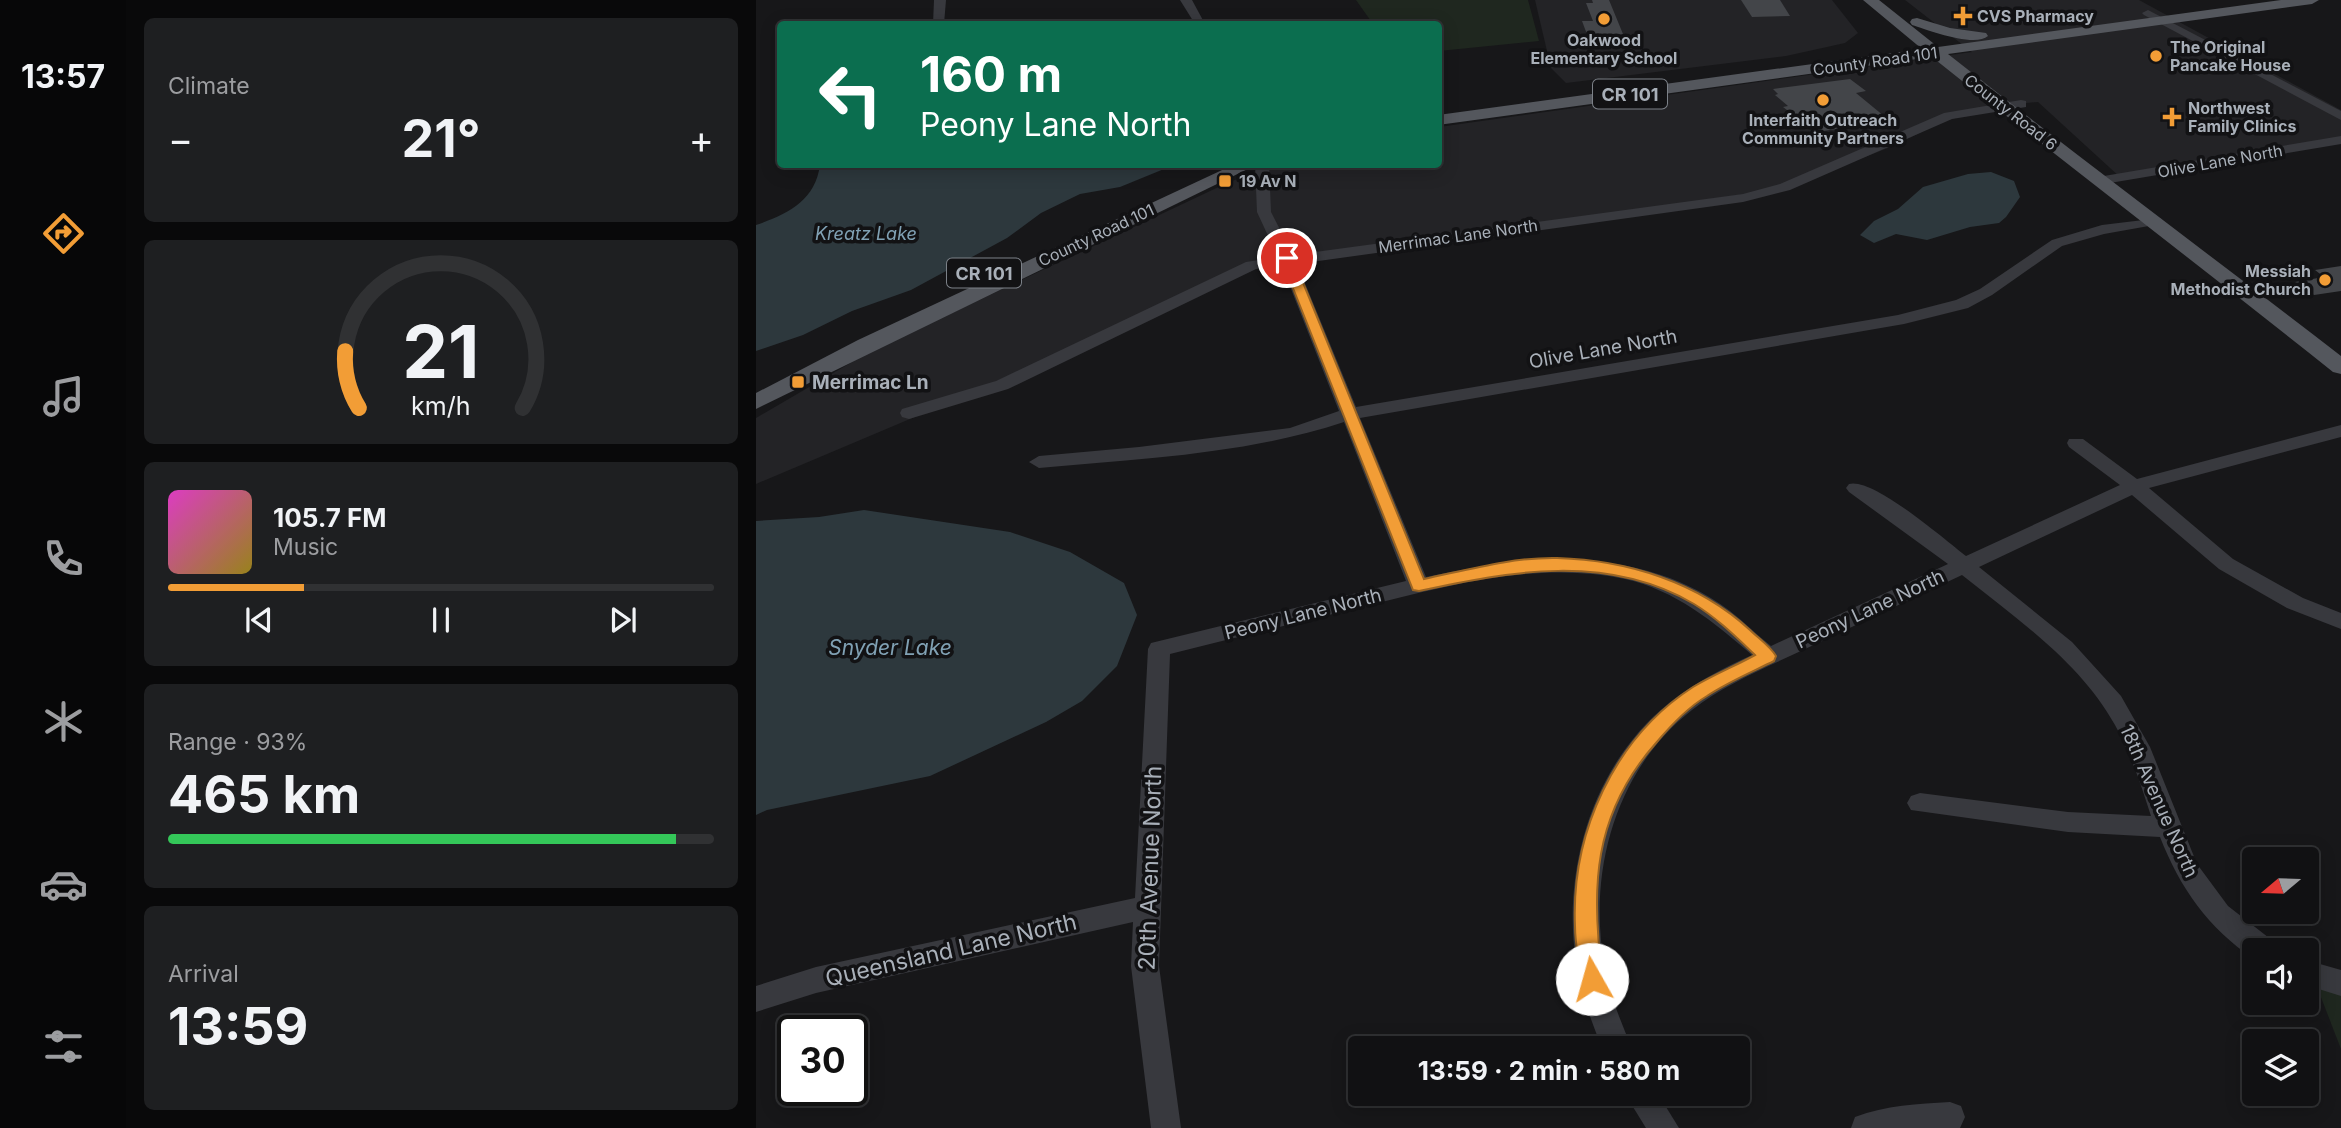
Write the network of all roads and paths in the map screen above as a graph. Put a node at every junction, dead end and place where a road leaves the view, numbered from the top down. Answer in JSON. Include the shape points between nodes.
{"nodes":[{"id":1,"x":940,"y":0,"type":"edge"},
{"id":2,"x":1186,"y":0,"type":"edge"},
{"id":3,"x":1870,"y":0,"type":"edge"},
{"id":4,"x":1888,"y":0,"type":"edge"},
{"id":5,"x":2241,"y":0,"type":"edge"},
{"id":6,"x":2312,"y":0,"type":"edge"},
{"id":7,"x":2148,"y":13,"type":"junction"},
{"id":8,"x":939,"y":21,"type":"edge"},
{"id":9,"x":1198,"y":21,"type":"edge"},
{"id":10,"x":1896,"y":21,"type":"junction"},
{"id":11,"x":1917,"y":22,"type":"junction"},
{"id":12,"x":2164,"y":22,"type":"junction"},
{"id":13,"x":1981,"y":36,"type":"junction"},
{"id":14,"x":2002,"y":44,"type":"junction"},
{"id":15,"x":1939,"y":47,"type":"junction"},
{"id":16,"x":1869,"y":51,"type":"junction"},
{"id":17,"x":1885,"y":60,"type":"junction"},
{"id":18,"x":1975,"y":75,"type":"junction"},
{"id":19,"x":2021,"y":104,"type":"junction"},
{"id":20,"x":2003,"y":106,"type":"junction"},
{"id":21,"x":1442,"y":109,"type":"edge"},
{"id":22,"x":2341,"y":116,"type":"edge"},
{"id":23,"x":1442,"y":119,"type":"edge"},
{"id":24,"x":2341,"y":140,"type":"edge"},
{"id":25,"x":1208,"y":168,"type":"edge"},
{"id":26,"x":1242,"y":168,"type":"edge"},
{"id":27,"x":1262,"y":168,"type":"edge"},
{"id":28,"x":2106,"y":180,"type":"junction"},
{"id":29,"x":2155,"y":220,"type":"junction"},
{"id":30,"x":1287,"y":258,"type":"junction"},
{"id":31,"x":2341,"y":367,"type":"edge"},
{"id":32,"x":756,"y":390,"type":"edge"},
{"id":33,"x":756,"y":402,"type":"edge"},
{"id":34,"x":909,"y":413,"type":"dead end"},
{"id":35,"x":1349,"y":414,"type":"junction"},
{"id":36,"x":2341,"y":431,"type":"edge"},
{"id":37,"x":2076,"y":443,"type":"dead end"},
{"id":38,"x":1039,"y":462,"type":"dead end"},
{"id":39,"x":2134,"y":486,"type":"junction"},
{"id":40,"x":1856,"y":488,"type":"dead end"},
{"id":41,"x":1965,"y":566,"type":"junction"},
{"id":42,"x":1419,"y":586,"type":"junction"},
{"id":43,"x":2341,"y":621,"type":"edge"},
{"id":44,"x":1159,"y":649,"type":"joint"},
{"id":45,"x":1768,"y":656,"type":"junction"},
{"id":46,"x":1920,"y":803,"type":"dead end"},
{"id":47,"x":2169,"y":827,"type":"junction"},
{"id":48,"x":1147,"y":906,"type":"junction"},
{"id":49,"x":2248,"y":938,"type":"edge"},
{"id":50,"x":2319,"y":976,"type":"edge"},
{"id":51,"x":2341,"y":983,"type":"edge"},
{"id":52,"x":756,"y":999,"type":"edge"},
{"id":53,"x":1612,"y":1036,"type":"edge"},
{"id":54,"x":1648,"y":1106,"type":"edge"},
{"id":55,"x":1950,"y":1117,"type":"dead end"},
{"id":56,"x":1166,"y":1128,"type":"edge"},
{"id":57,"x":1664,"y":1128,"type":"edge"},
{"id":58,"x":1866,"y":1128,"type":"edge"}],
"edges":[{"from":1,"to":8,"type":"street"},
{"from":2,"to":9,"type":"street"},
{"from":3,"to":10,"type":"main road","name":"County Road 6"},
{"from":4,"to":11,"type":"main road","name":"County Road 6"},
{"from":5,"to":7,"type":"main road","name":"County Road 101","number":"CR 101"},
{"from":6,"to":12,"type":"main road","name":"County Road 101","number":"CR 101"},
{"from":7,"to":12,"type":"street"},
{"from":7,"to":13,"type":"main road","name":"County Road 101","number":"CR 101"},
{"from":10,"to":15,"type":"main road","name":"County Road 6"},
{"from":10,"to":16,"type":"main road","via":[[1898,30],[1890,41]]},
{"from":11,"to":13,"type":"main road"},
{"from":11,"to":15,"type":"main road","name":"County Road 6"},
{"from":12,"to":14,"type":"main road","name":"County Road 101","number":"CR 101"},
{"from":12,"to":22,"type":"street"},
{"from":13,"to":15,"type":"main road","name":"County Road 101","number":"CR 101"},
{"from":14,"to":15,"type":"main road","name":"County Road 101","number":"CR 101"},
{"from":14,"to":18,"type":"main road","via":[[1983,56]]},
{"from":15,"to":16,"type":"main road","name":"County Road 101","number":"CR 101"},
{"from":15,"to":17,"type":"main road","name":"County Road 101","number":"CR 101"},
{"from":15,"to":18,"type":"main road","name":"County Road 6"},
{"from":16,"to":21,"type":"main road","name":"County Road 101","number":"CR 101"},
{"from":17,"to":18,"type":"main road"},
{"from":17,"to":23,"type":"main road","name":"County Road 101","number":"CR 101"},
{"from":18,"to":19,"type":"main road","name":"County Road 6"},
{"from":18,"to":20,"type":"main road","name":"County Road 6"},
{"from":19,"to":20,"type":"street","name":"Merrimac Lane North"},
{"from":19,"to":28,"type":"main road","name":"County Road 6"},
{"from":20,"to":28,"type":"main road","name":"County Road 6"},
{"from":20,"to":30,"type":"street","name":"Merrimac Lane North","via":[[1949,116],[1785,187],[1743,198]]},
{"from":24,"to":28,"type":"street","name":"Olive Lane North"},
{"from":25,"to":32,"type":"main road","name":"County Road 101","number":"CR 101","via":[[870,327]]},
{"from":26,"to":33,"type":"main road","name":"County Road 101","number":"CR 101"},
{"from":27,"to":30,"type":"street","via":[[1264,212]]},
{"from":28,"to":29,"type":"main road","name":"County Road 6","via":[[2150,211]]},
{"from":29,"to":31,"type":"main road","name":"County Road 6"},
{"from":29,"to":35,"type":"street","name":"Olive Lane North","via":[[2057,243],[1986,292],[1931,313]]},
{"from":30,"to":34,"type":"street","name":"Merrimac Lane North","via":[[1252,265],[1002,385]]},
{"from":30,"to":35,"type":"street"},
{"from":35,"to":38,"type":"street","name":"Olive Lane North","via":[[1293,433]]},
{"from":35,"to":42,"type":"street"},
{"from":36,"to":39,"type":"street","name":"Peony Lane North"},
{"from":37,"to":39,"type":"street"},
{"from":39,"to":41,"type":"street","name":"Peony Lane North"},
{"from":39,"to":43,"type":"street","via":[[2226,564],[2295,603]]},
{"from":40,"to":41,"type":"street","name":"18th Avenue North"},
{"from":41,"to":45,"type":"street","name":"Peony Lane North"},
{"from":41,"to":47,"type":"street","name":"18th Avenue North","via":[[2054,638],[2105,692],[2126,723]]},
{"from":42,"to":44,"type":"street","name":"Peony Lane North"},
{"from":42,"to":45,"type":"street","name":"Peony Lane North","via":[[1533,565],[1631,573],[1699,600],[1728,619]]},
{"from":44,"to":48,"type":"street","name":"20th Avenue North"},
{"from":45,"to":53,"type":"street","via":[[1700,691],[1666,718],[1613,788],[1596,829],[1587,875],[1585,926],[1598,1006]]},
{"from":46,"to":47,"type":"street","via":[[2055,821]]},
{"from":47,"to":49,"type":"street","name":"18th Avenue North","via":[[2198,888],[2218,914]]},
{"from":48,"to":52,"type":"street","name":"Queensland Lane North","via":[[816,980]]},
{"from":48,"to":56,"type":"street","name":"20th Avenue North","via":[[1145,966]]},
{"from":50,"to":51,"type":"street"},
{"from":54,"to":57,"type":"street"},
{"from":55,"to":58,"type":"street","via":[[1900,1120]]}]}
